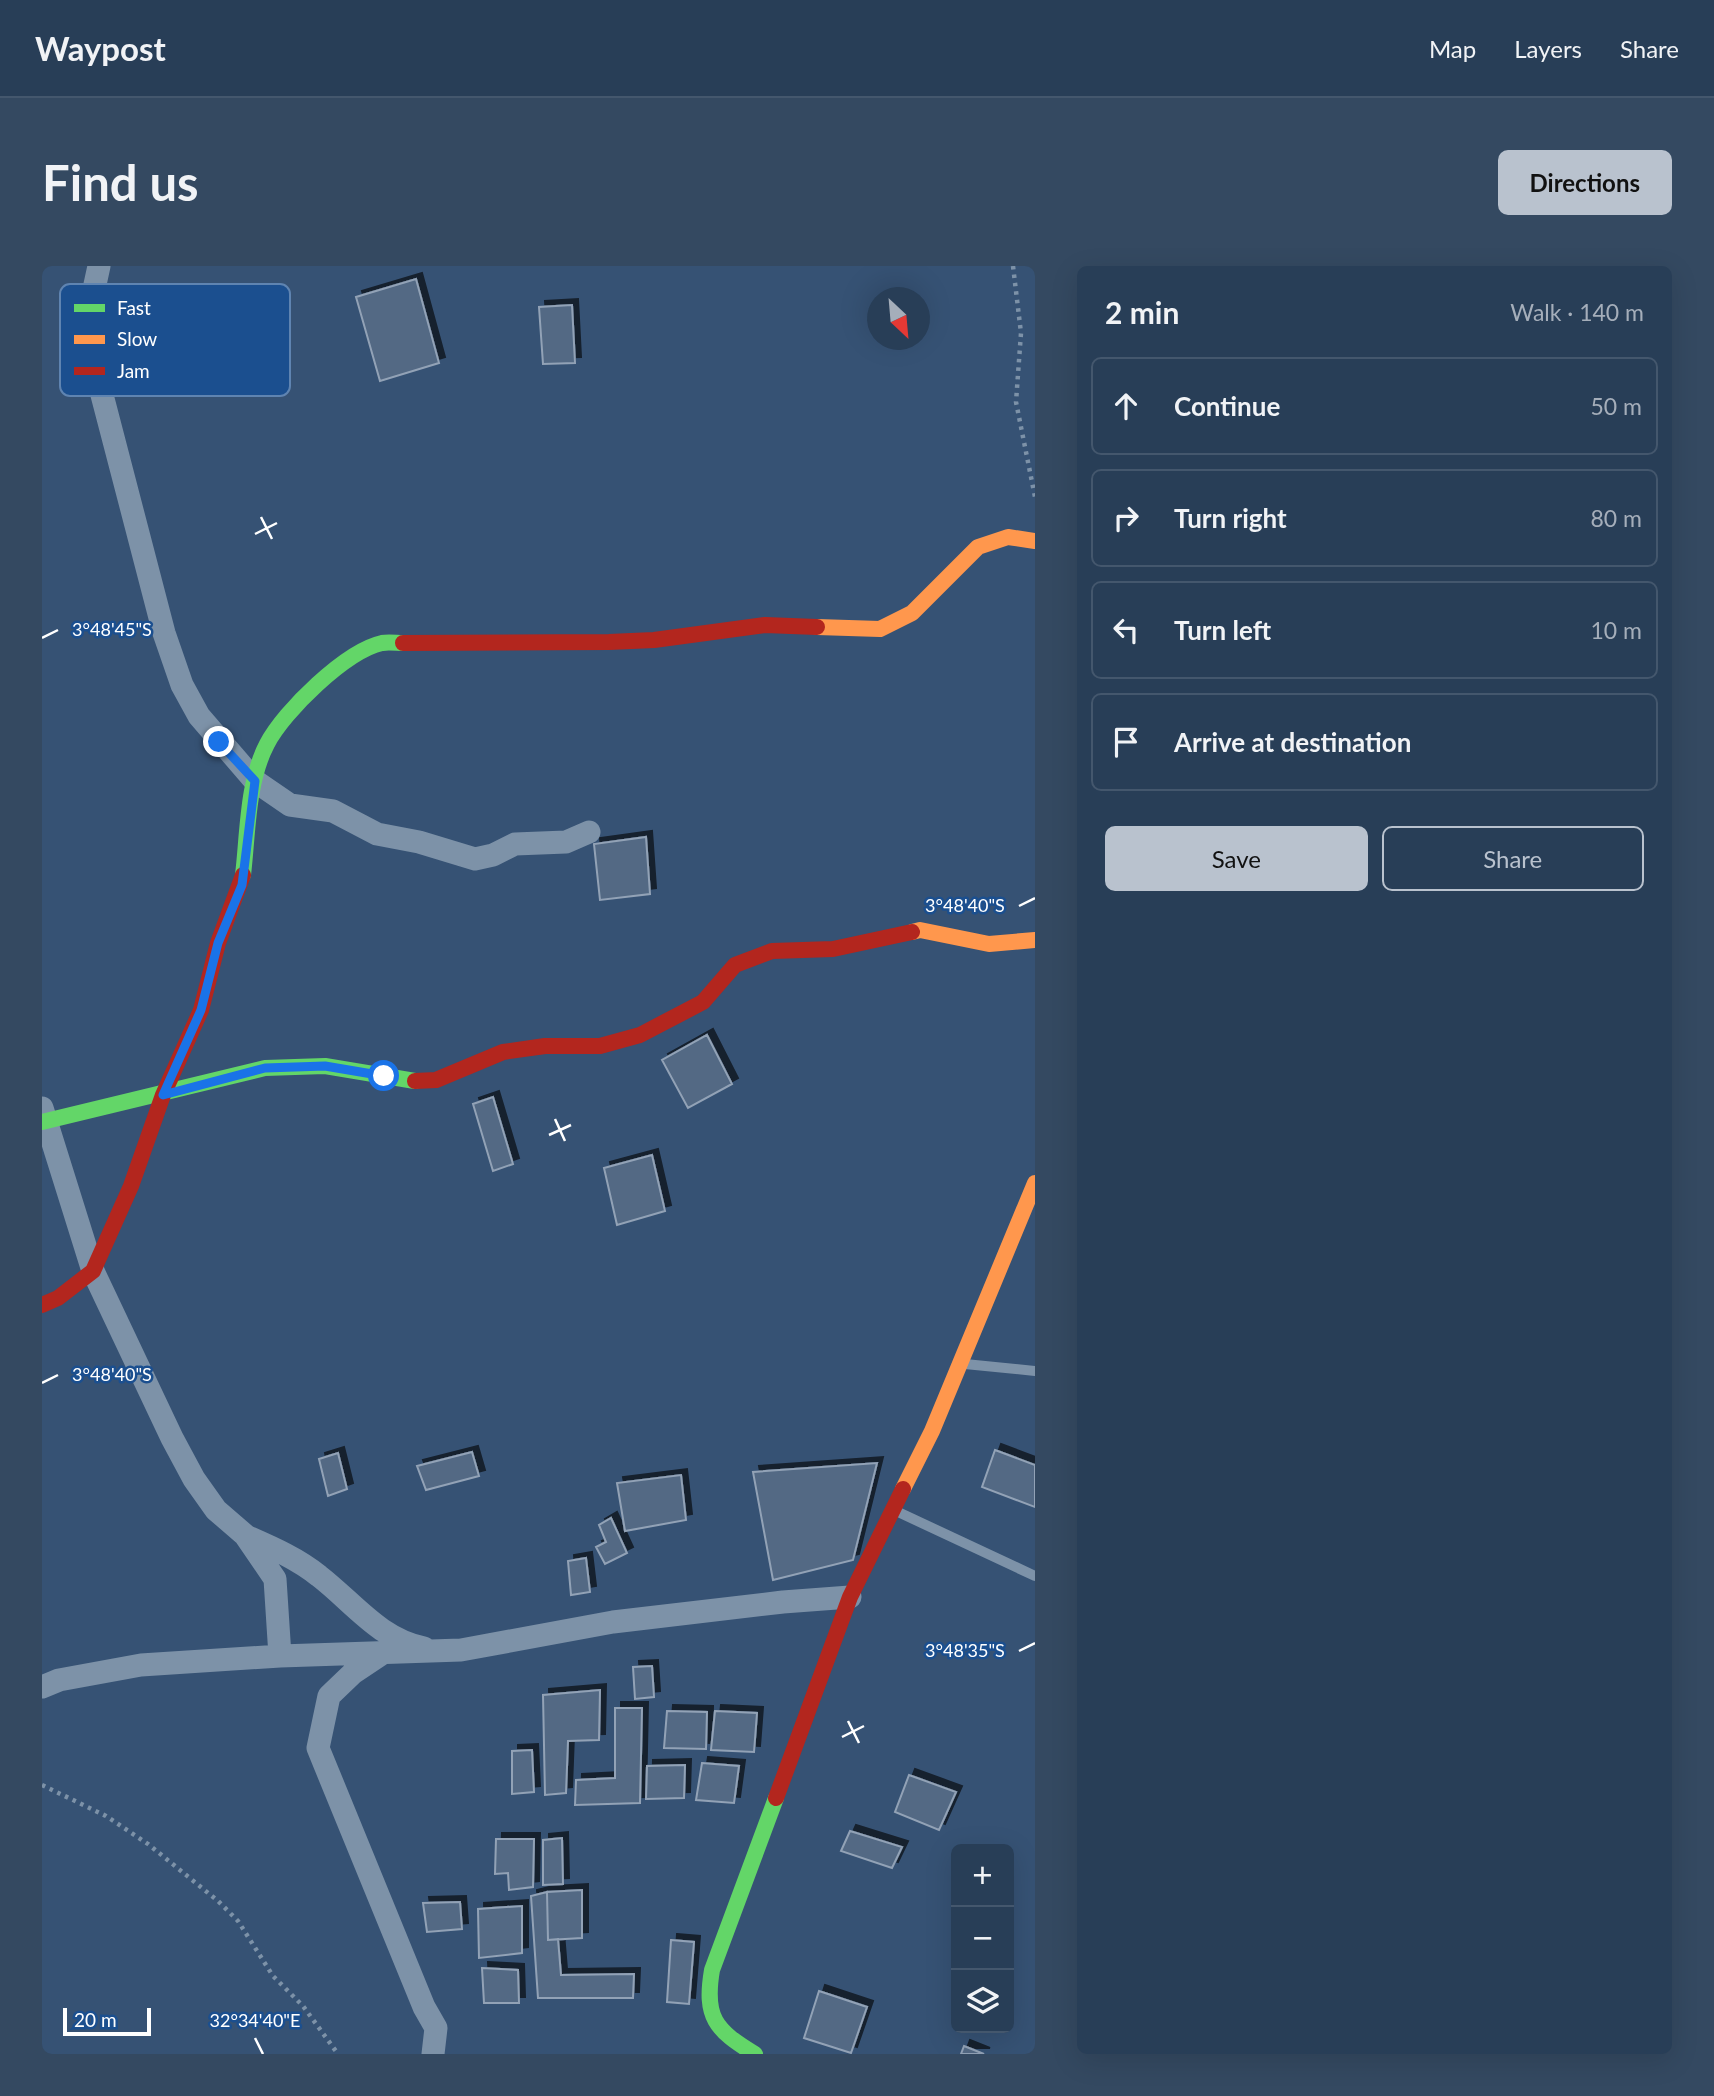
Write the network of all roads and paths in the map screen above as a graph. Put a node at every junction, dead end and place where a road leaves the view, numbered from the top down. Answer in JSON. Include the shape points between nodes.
{"nodes":[{"id":1,"x":99,"y":266,"type":"edge"},
{"id":2,"x":1013,"y":266,"type":"edge"},
{"id":3,"x":95,"y":284,"type":"edge"},
{"id":4,"x":104,"y":396,"type":"edge"},
{"id":5,"x":1035,"y":497,"type":"edge"},
{"id":6,"x":1035,"y":541,"type":"edge"},
{"id":7,"x":255,"y":781,"type":"junction"},
{"id":8,"x":589,"y":832,"type":"dead end"},
{"id":9,"x":1035,"y":940,"type":"edge"},
{"id":10,"x":163,"y":1095,"type":"junction"},
{"id":11,"x":44,"y":1117,"type":"edge"},
{"id":12,"x":1035,"y":1183,"type":"edge"},
{"id":13,"x":93,"y":1271,"type":"junction"},
{"id":14,"x":42,"y":1305,"type":"edge"},
{"id":15,"x":961,"y":1363,"type":"junction"},
{"id":16,"x":1035,"y":1371,"type":"edge"},
{"id":17,"x":894,"y":1510,"type":"junction"},
{"id":18,"x":244,"y":1535,"type":"junction"},
{"id":19,"x":1035,"y":1576,"type":"edge"},
{"id":20,"x":850,"y":1598,"type":"junction"},
{"id":21,"x":441,"y":1652,"type":"junction"},
{"id":22,"x":380,"y":1655,"type":"junction"},
{"id":23,"x":280,"y":1656,"type":"junction"},
{"id":24,"x":42,"y":1687,"type":"edge"},
{"id":25,"x":42,"y":1784,"type":"edge"},
{"id":26,"x":338,"y":2054,"type":"edge"},
{"id":27,"x":433,"y":2054,"type":"edge"},
{"id":28,"x":755,"y":2054,"type":"edge"}],
"edges":[{"from":1,"to":3,"type":"street"},
{"from":2,"to":5,"type":"path","via":[[1021,333],[1016,402]]},
{"from":4,"to":7,"type":"street","via":[[164,632],[182,685],[199,716]]},
{"from":6,"to":7,"type":"street","via":[[1008,537],[978,547],[912,613],[880,629],[765,625],[654,640],[381,643],[334,669],[295,706],[267,744]]},
{"from":7,"to":8,"type":"street","via":[[290,805],[333,811],[377,834],[475,859],[515,844],[566,842]]},
{"from":7,"to":10,"type":"street","via":[[242,885],[218,943],[201,1010]]},
{"from":9,"to":10,"type":"street","via":[[989,944],[920,930],[833,949],[772,951],[735,965],[704,1002],[689,1012],[640,1035],[600,1046],[503,1052],[436,1080],[325,1066],[285,1067],[246,1071]]},
{"from":10,"to":11,"type":"street"},
{"from":10,"to":13,"type":"street","via":[[131,1185]]},
{"from":11,"to":13,"type":"street"},
{"from":12,"to":15,"type":"street"},
{"from":13,"to":14,"type":"street"},
{"from":13,"to":18,"type":"street","via":[[194,1479],[216,1510]]},
{"from":15,"to":16,"type":"lane"},
{"from":15,"to":17,"type":"street"},
{"from":17,"to":19,"type":"lane"},
{"from":17,"to":20,"type":"street"},
{"from":18,"to":21,"type":"street","via":[[300,1562],[370,1623],[414,1646]]},
{"from":18,"to":23,"type":"street","via":[[278,1586]]},
{"from":20,"to":21,"type":"street","via":[[613,1622]]},
{"from":20,"to":28,"type":"street","via":[[712,1970],[709,2012],[723,2035]]},
{"from":21,"to":22,"type":"street"},
{"from":22,"to":23,"type":"street"},
{"from":22,"to":27,"type":"street","via":[[329,1696],[318,1748],[436,2028]]},
{"from":23,"to":24,"type":"street","via":[[141,1665],[59,1679]]},
{"from":25,"to":26,"type":"path","via":[[106,1816],[148,1844],[218,1902],[238,1921],[273,1976],[303,2006]]}]}
